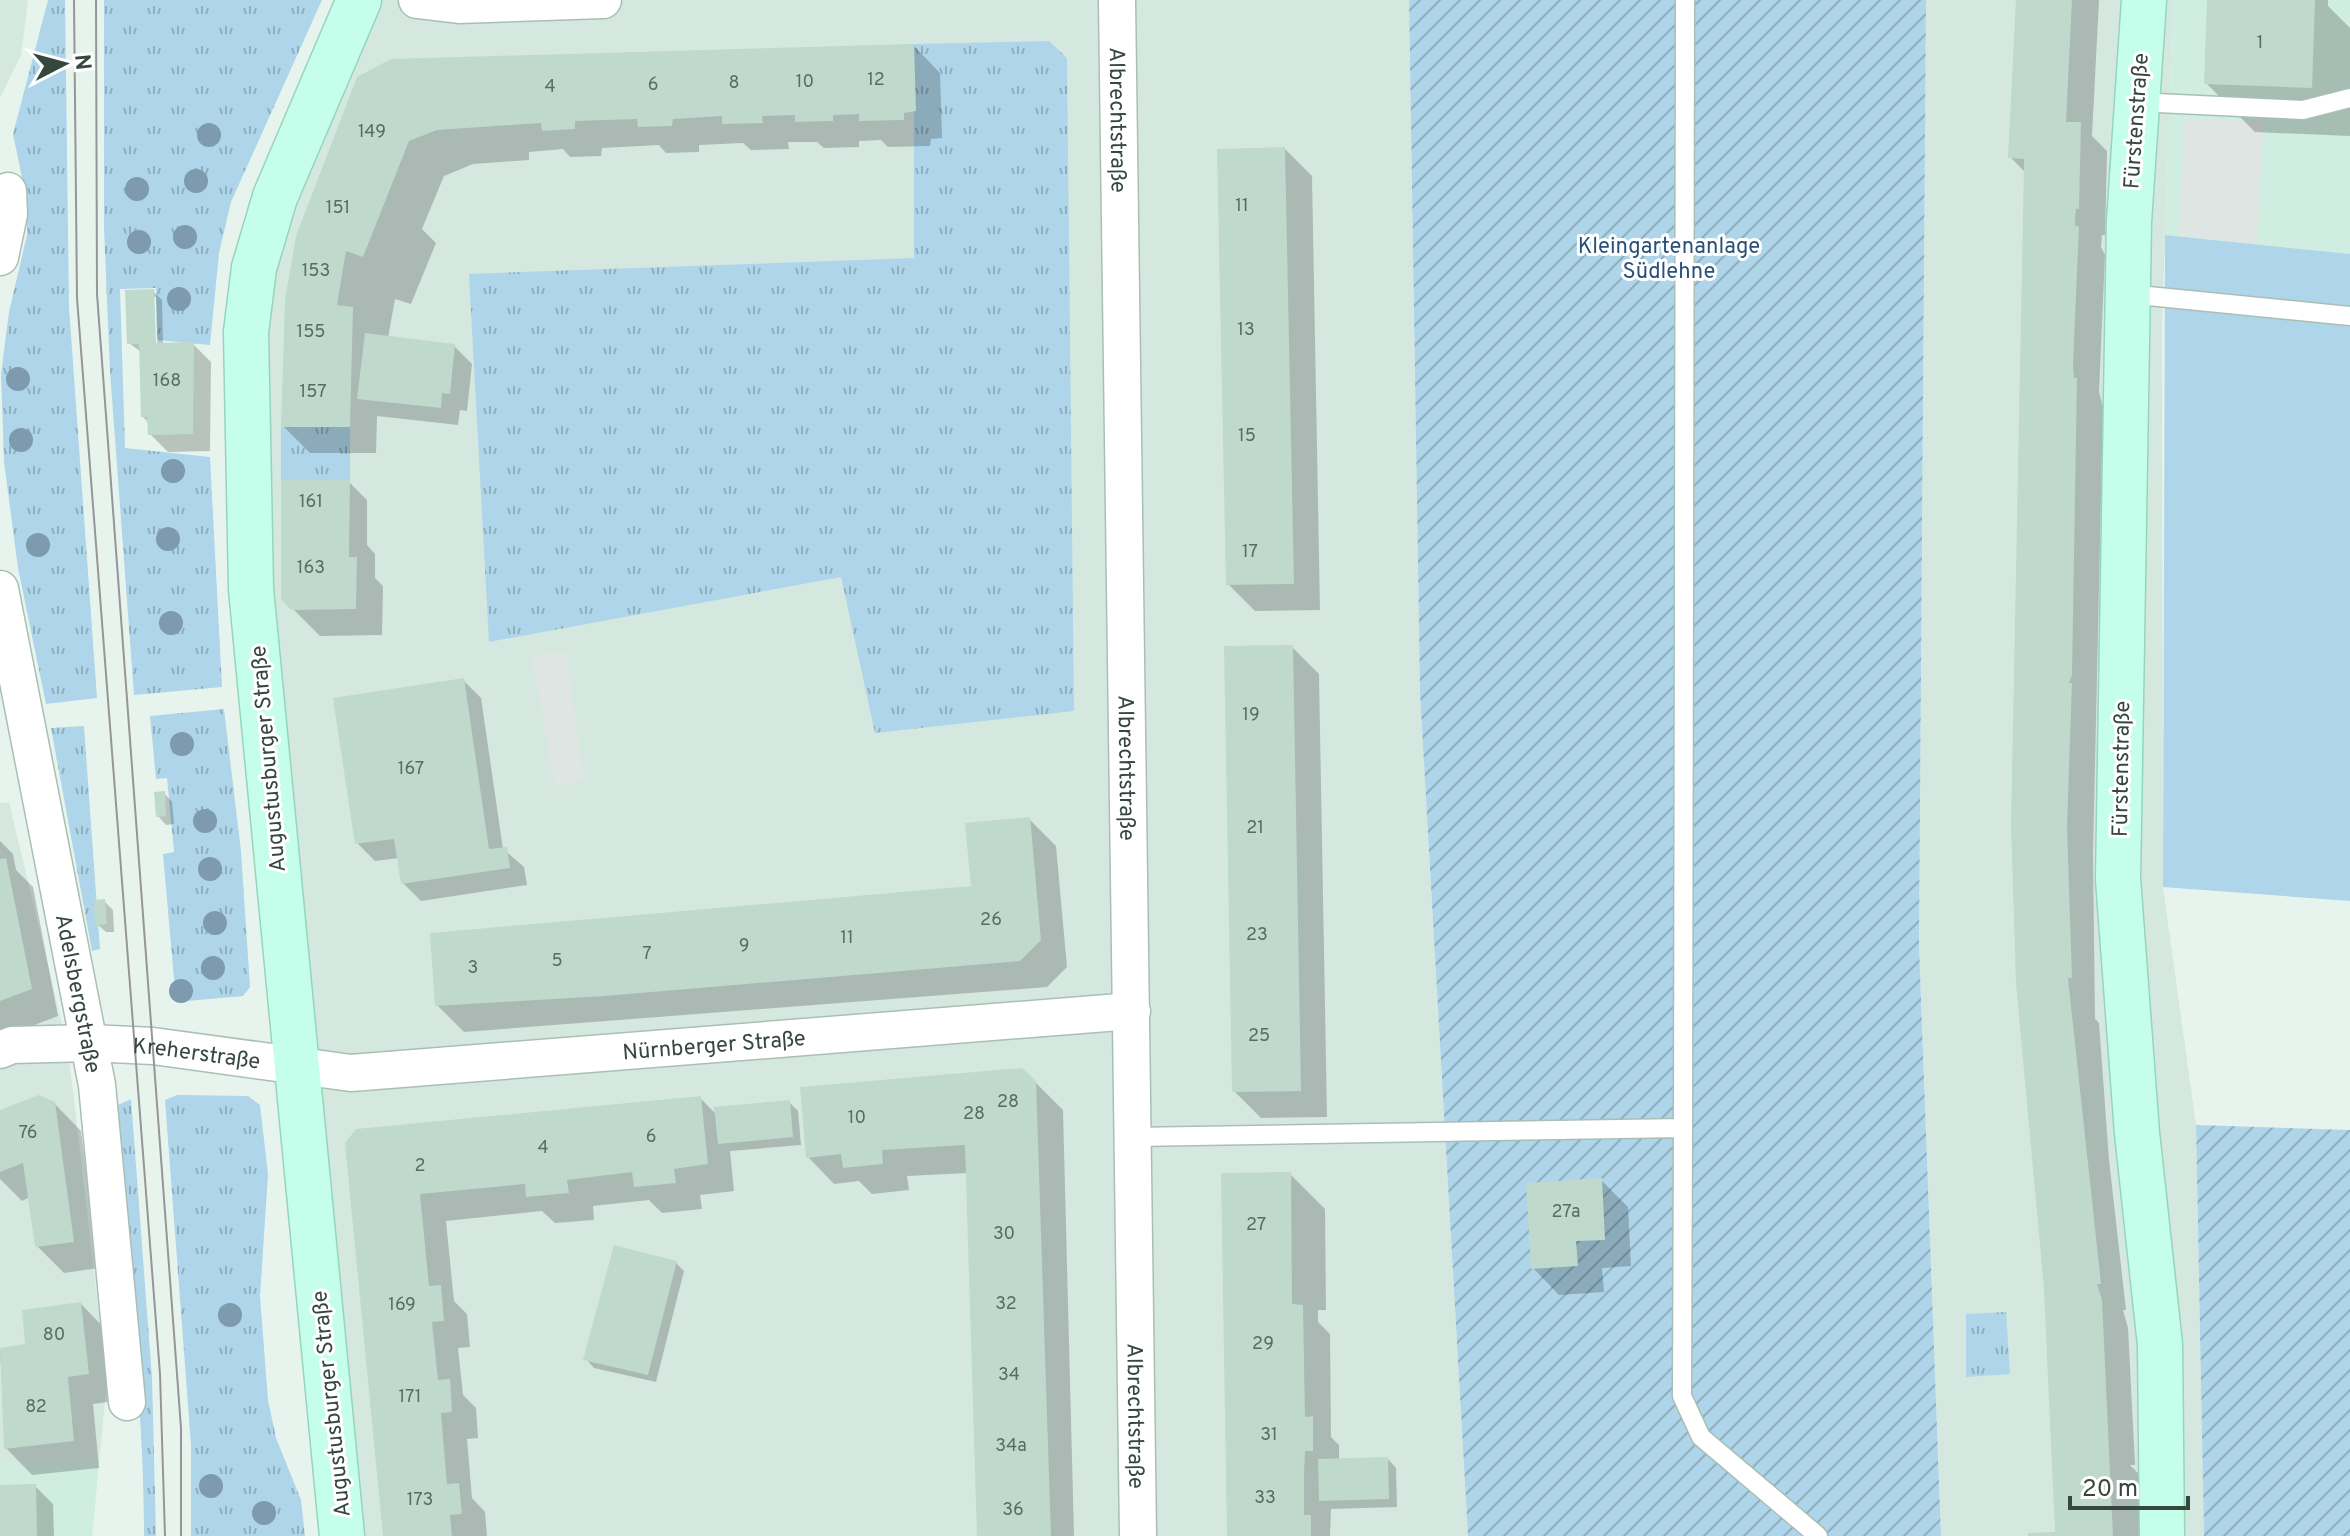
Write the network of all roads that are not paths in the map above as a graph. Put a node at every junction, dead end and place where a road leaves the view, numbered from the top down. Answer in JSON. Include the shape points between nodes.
{"nodes":[{"id":1,"x":359,"y":0,"type":"edge"},
{"id":2,"x":417,"y":0,"type":"edge"},
{"id":3,"x":603,"y":0,"type":"edge"},
{"id":4,"x":1117,"y":0,"type":"edge"},
{"id":5,"x":1685,"y":0,"type":"edge"},
{"id":6,"x":2144,"y":0,"type":"edge"},
{"id":7,"x":2350,"y":98,"type":"edge"},
{"id":8,"x":2136,"y":102,"type":"junction"},
{"id":9,"x":8,"y":191,"type":"dead end"},
{"id":10,"x":0,"y":257,"type":"edge"},
{"id":11,"x":2128,"y":294,"type":"junction"},
{"id":12,"x":2350,"y":316,"type":"edge"},
{"id":13,"x":0,"y":589,"type":"edge"},
{"id":14,"x":1132,"y":1011,"type":"junction"},
{"id":15,"x":90,"y":1043,"type":"junction"},
{"id":16,"x":0,"y":1050,"type":"edge"},
{"id":17,"x":297,"y":1068,"type":"junction"},
{"id":18,"x":1683,"y":1128,"type":"junction"},
{"id":19,"x":1133,"y":1137,"type":"junction"},
{"id":20,"x":127,"y":1402,"type":"dead end"},
{"id":21,"x":342,"y":1536,"type":"edge"},
{"id":22,"x":1138,"y":1536,"type":"edge"},
{"id":23,"x":1818,"y":1536,"type":"edge"},
{"id":24,"x":2162,"y":1536,"type":"edge"}],
"edges":[{"from":1,"to":17,"type":"main road","name":"Augustusburger Straße","via":[[275,197],[254,268],[246,332],[251,589]]},
{"from":2,"to":3,"type":"street","via":[[459,5]]},
{"from":4,"to":14,"type":"street","name":"Albrechtstraße"},
{"from":5,"to":18,"type":"lane"},
{"from":6,"to":8,"type":"main road","name":"Fürstenstraße"},
{"from":7,"to":8,"type":"lane","via":[[2303,110]]},
{"from":8,"to":11,"type":"main road","name":"Fürstenstraße"},
{"from":9,"to":10,"type":"street"},
{"from":11,"to":12,"type":"lane"},
{"from":11,"to":24,"type":"main road","name":"Fürstenstraße","via":[[2118,879],[2160,1345]]},
{"from":13,"to":15,"type":"street","name":"Adelsbergstraße"},
{"from":14,"to":17,"type":"street","name":"Nürnberger Straße","via":[[351,1073]]},
{"from":14,"to":19,"type":"street","name":"Albrechtstraße"},
{"from":15,"to":16,"type":"street","name":"Kreherstraße","via":[[12,1045]]},
{"from":15,"to":17,"type":"street","name":"Kreherstraße","via":[[153,1046]]},
{"from":15,"to":20,"type":"street","name":"Adelsbergstraße"},
{"from":17,"to":21,"type":"main road","name":"Augustusburger Straße"},
{"from":18,"to":19,"type":"lane"},
{"from":18,"to":23,"type":"lane","via":[[1682,1396],[1701,1437]]},
{"from":19,"to":22,"type":"street","name":"Albrechtstraße"}]}
